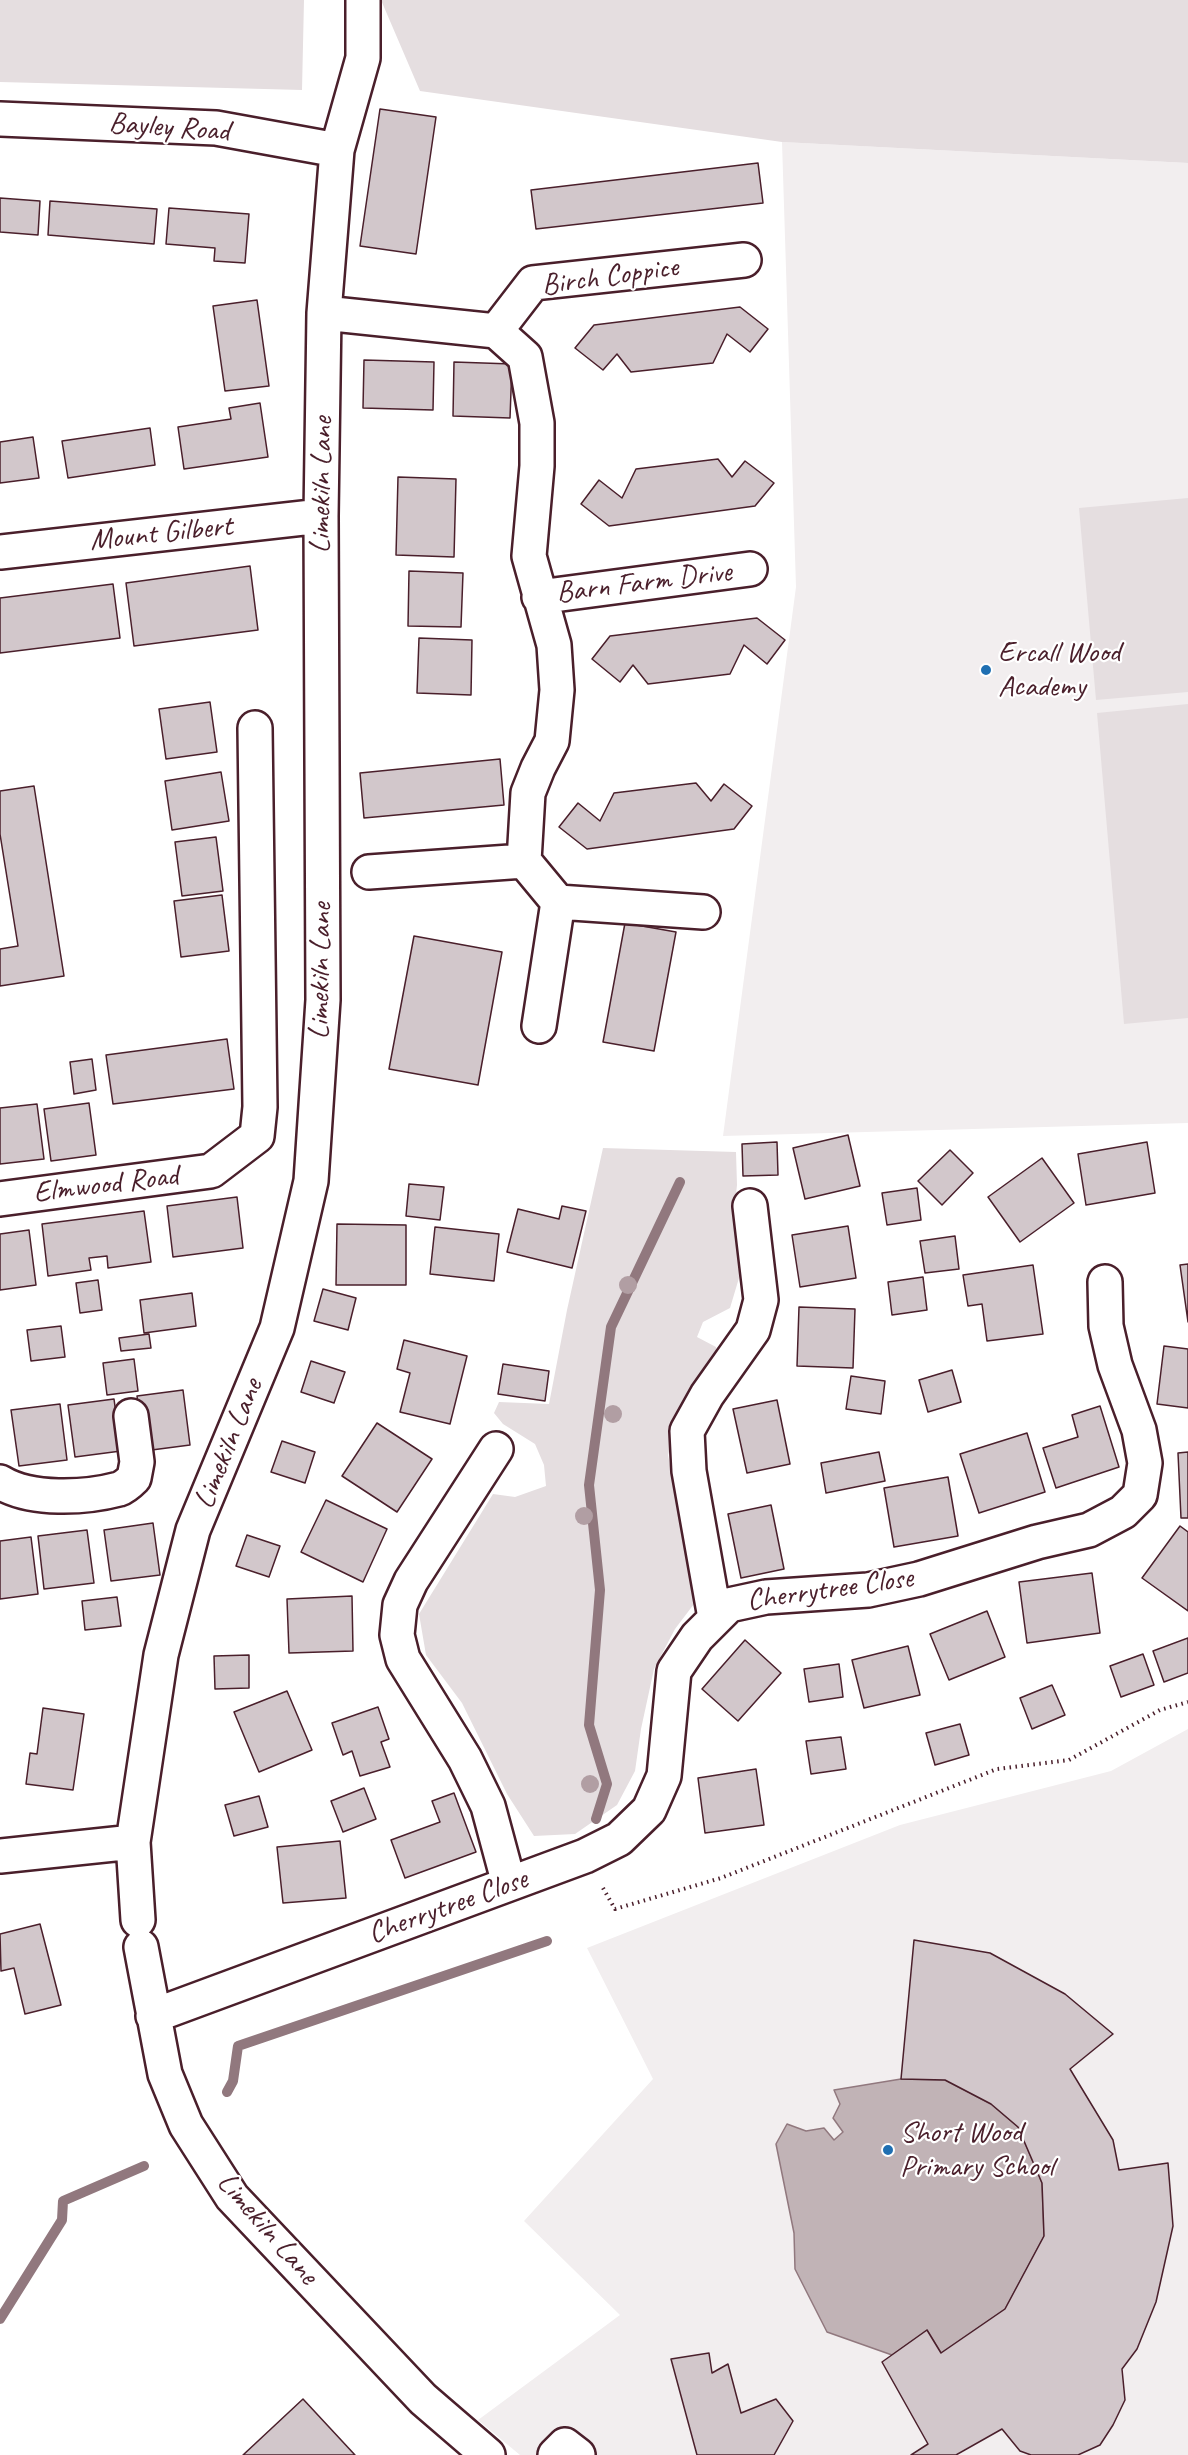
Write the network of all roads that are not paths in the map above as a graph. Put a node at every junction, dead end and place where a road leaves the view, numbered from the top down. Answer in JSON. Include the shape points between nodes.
{"nodes":[{"id":1,"x":363,"y":0,"type":"edge"},
{"id":2,"x":0,"y":119,"type":"edge"},
{"id":3,"x":337,"y":150,"type":"junction"},
{"id":4,"x":744,"y":260,"type":"dead end"},
{"id":5,"x":324,"y":313,"type":"junction"},
{"id":6,"x":496,"y":331,"type":"junction"},
{"id":7,"x":321,"y":516,"type":"junction"},
{"id":8,"x":0,"y":552,"type":"edge"},
{"id":9,"x":750,"y":569,"type":"dead end"},
{"id":10,"x":539,"y":597,"type":"junction"},
{"id":11,"x":255,"y":728,"type":"dead end"},
{"id":12,"x":524,"y":861,"type":"junction"},
{"id":13,"x":369,"y":872,"type":"dead end"},
{"id":14,"x":558,"y":902,"type":"junction"},
{"id":15,"x":703,"y":912,"type":"dead end"},
{"id":16,"x":539,"y":1026,"type":"dead end"},
{"id":17,"x":0,"y":1199,"type":"edge"},
{"id":18,"x":750,"y":1206,"type":"dead end"},
{"id":19,"x":1105,"y":1282,"type":"dead end"},
{"id":20,"x":131,"y":1416,"type":"dead end"},
{"id":21,"x":496,"y":1449,"type":"dead end"},
{"id":22,"x":0,"y":1482,"type":"edge"},
{"id":23,"x":715,"y":1618,"type":"junction"},
{"id":24,"x":133,"y":1842,"type":"junction"},
{"id":25,"x":0,"y":1856,"type":"edge"},
{"id":26,"x":509,"y":1884,"type":"junction"},
{"id":27,"x":153,"y":2016,"type":"junction"},
{"id":28,"x":488,"y":2455,"type":"edge"},
{"id":29,"x":555,"y":2455,"type":"edge"},
{"id":30,"x":578,"y":2455,"type":"edge"}],
"edges":[{"from":1,"to":3,"type":"street","name":"Limekiln Lane","via":[[363,58]]},
{"from":2,"to":3,"type":"street","name":"Bayley Road","via":[[216,128]]},
{"from":3,"to":5,"type":"street","name":"Limekiln Lane"},
{"from":4,"to":6,"type":"street","name":"Birch Coppice","via":[[533,283]]},
{"from":5,"to":6,"type":"street"},
{"from":5,"to":7,"type":"street","name":"Limekiln Lane"},
{"from":6,"to":10,"type":"street","name":"Barn Farm Drive","via":[[525,357],[537,423],[529,556]]},
{"from":7,"to":8,"type":"street","name":"Mount Gilbert"},
{"from":7,"to":24,"type":"street","name":"Limekiln Lane","via":[[323,1000],[311,1181],[277,1328],[194,1530],[161,1655]]},
{"from":9,"to":10,"type":"street","name":"Barn Farm Drive"},
{"from":10,"to":12,"type":"street","name":"Barn Farm Drive","via":[[554,645],[557,690],[552,741],[528,793]]},
{"from":11,"to":17,"type":"street","name":"Elmwood Road","via":[[260,1107],[257,1136],[211,1171]]},
{"from":12,"to":13,"type":"street"},
{"from":12,"to":14,"type":"street"},
{"from":14,"to":15,"type":"street"},
{"from":14,"to":16,"type":"street"},
{"from":18,"to":23,"type":"street","via":[[761,1300],[753,1330],[687,1431],[691,1482]]},
{"from":19,"to":23,"type":"street","name":"Cherrytree Close","via":[[1108,1336],[1139,1430],[1145,1463],[1140,1495],[1123,1512],[1089,1530],[919,1579],[868,1590],[766,1597],[729,1605]]},
{"from":20,"to":22,"type":"street","via":[[137,1462],[134,1478],[122,1488],[37,1496],[12,1490]]},
{"from":21,"to":26,"type":"street","via":[[411,1581],[400,1605],[397,1635],[403,1659],[465,1759],[488,1806]]},
{"from":23,"to":26,"type":"street","name":"Cherrytree Close","via":[[697,1636],[674,1671],[664,1776],[649,1810],[619,1839]]},
{"from":24,"to":25,"type":"street"},
{"from":24,"to":27,"type":"street","name":"Limekiln Lane","via":[[139,1933]]},
{"from":26,"to":27,"type":"street","name":"Cherrytree Close"},
{"from":27,"to":28,"type":"street","name":"Limekiln Lane","via":[[165,2074],[186,2126],[232,2196],[423,2399]]},
{"from":29,"to":30,"type":"street","via":[[565,2445]]}]}
